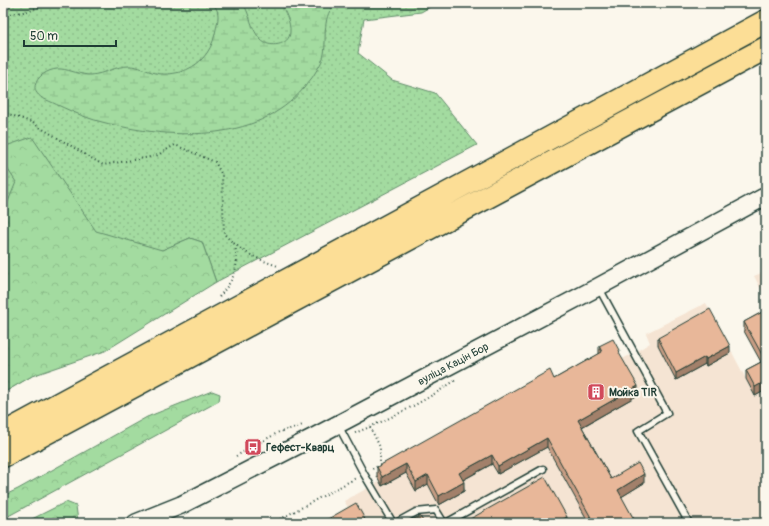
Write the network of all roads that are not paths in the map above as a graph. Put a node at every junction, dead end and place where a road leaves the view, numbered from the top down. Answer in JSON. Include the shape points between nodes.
{"nodes":[{"id":1,"x":766,"y":21,"type":"edge"},
{"id":2,"x":766,"y":48,"type":"edge"},
{"id":3,"x":766,"y":196,"type":"edge"},
{"id":4,"x":598,"y":287,"type":"junction"},
{"id":5,"x":337,"y":424,"type":"junction"},
{"id":6,"x":3,"y":434,"type":"edge"},
{"id":7,"x":3,"y":456,"type":"edge"},
{"id":8,"x":543,"y":469,"type":"dead end"},
{"id":9,"x":136,"y":523,"type":"edge"},
{"id":10,"x":392,"y":523,"type":"edge"},
{"id":11,"x":396,"y":523,"type":"edge"},
{"id":12,"x":445,"y":523,"type":"edge"},
{"id":13,"x":689,"y":523,"type":"edge"}],
"edges":[{"from":1,"to":6,"type":"highway"},
{"from":2,"to":7,"type":"highway"},
{"from":3,"to":4,"type":"main road","name":"вуліца Кацін Бор"},
{"from":4,"to":5,"type":"main road","name":"вуліца Кацін Бор"},
{"from":4,"to":13,"type":"lane","via":[[667,413],[638,431]]},
{"from":5,"to":9,"type":"main road","name":"вуліца Кацін Бор","via":[[181,505]]},
{"from":5,"to":10,"type":"lane"},
{"from":8,"to":12,"type":"lane"},
{"from":11,"to":12,"type":"lane","via":[[416,512],[436,510]]}]}
